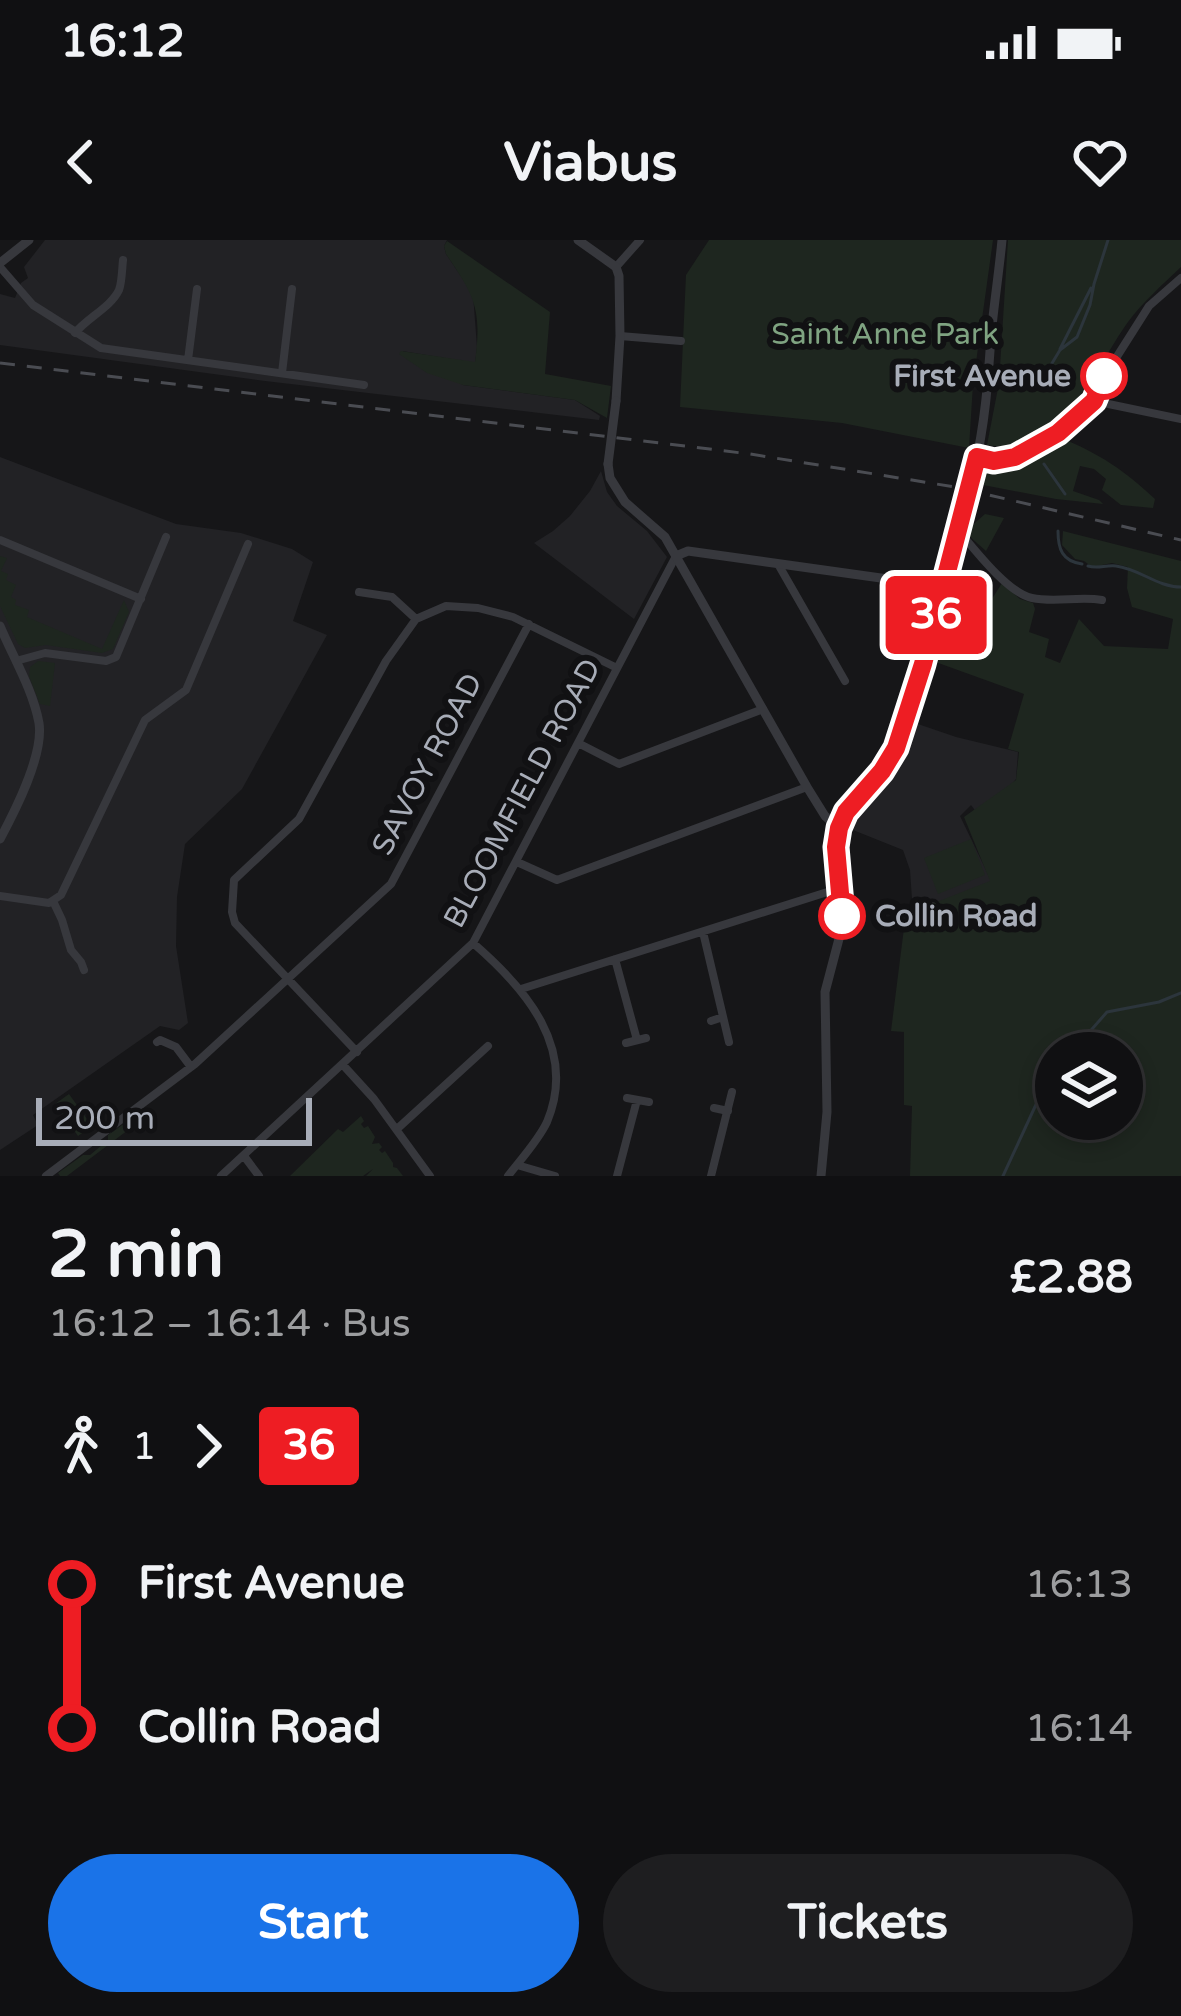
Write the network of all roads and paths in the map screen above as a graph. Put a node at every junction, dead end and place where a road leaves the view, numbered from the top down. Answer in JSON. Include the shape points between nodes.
{"nodes":[{"id":1,"x":28,"y":240,"type":"edge"},
{"id":2,"x":578,"y":240,"type":"edge"},
{"id":3,"x":640,"y":240,"type":"edge"},
{"id":4,"x":1002,"y":240,"type":"edge"},
{"id":5,"x":123,"y":260,"type":"dead end"},
{"id":6,"x":0,"y":265,"type":"edge"},
{"id":7,"x":616,"y":267,"type":"junction"},
{"id":8,"x":1181,"y":278,"type":"edge"},
{"id":9,"x":196,"y":290,"type":"dead end"},
{"id":10,"x":292,"y":290,"type":"dead end"},
{"id":11,"x":75,"y":333,"type":"junction"},
{"id":12,"x":620,"y":337,"type":"junction"},
{"id":13,"x":681,"y":341,"type":"dead end"},
{"id":14,"x":188,"y":360,"type":"junction"},
{"id":15,"x":282,"y":373,"type":"junction"},
{"id":16,"x":364,"y":385,"type":"dead end"},
{"id":17,"x":1094,"y":401,"type":"junction"},
{"id":18,"x":1181,"y":419,"type":"edge"},
{"id":19,"x":977,"y":457,"type":"junction"},
{"id":20,"x":959,"y":531,"type":"junction"},
{"id":21,"x":166,"y":537,"type":"dead end"},
{"id":22,"x":0,"y":540,"type":"edge"},
{"id":23,"x":248,"y":544,"type":"dead end"},
{"id":24,"x":676,"y":556,"type":"junction"},
{"id":25,"x":778,"y":564,"type":"junction"},
{"id":26,"x":359,"y":592,"type":"dead end"},
{"id":27,"x":141,"y":598,"type":"junction"},
{"id":28,"x":1102,"y":600,"type":"dead end"},
{"id":29,"x":935,"y":615,"type":"junction"},
{"id":30,"x":416,"y":619,"type":"junction"},
{"id":31,"x":529,"y":624,"type":"junction"},
{"id":32,"x":0,"y":626,"type":"edge"},
{"id":33,"x":15,"y":662,"type":"junction"},
{"id":34,"x":617,"y":668,"type":"junction"},
{"id":35,"x":844,"y":681,"type":"dead end"},
{"id":36,"x":763,"y":709,"type":"junction"},
{"id":37,"x":578,"y":743,"type":"junction"},
{"id":38,"x":807,"y":788,"type":"junction"},
{"id":39,"x":839,"y":828,"type":"junction"},
{"id":40,"x":0,"y":838,"type":"edge"},
{"id":41,"x":517,"y":862,"type":"junction"},
{"id":42,"x":840,"y":889,"type":"junction"},
{"id":43,"x":0,"y":896,"type":"edge"},
{"id":44,"x":53,"y":902,"type":"junction"},
{"id":45,"x":703,"y":932,"type":"junction"},
{"id":46,"x":472,"y":943,"type":"junction"},
{"id":47,"x":615,"y":959,"type":"junction"},
{"id":48,"x":83,"y":970,"type":"dead end"},
{"id":49,"x":288,"y":981,"type":"junction"},
{"id":50,"x":521,"y":989,"type":"junction"},
{"id":51,"x":723,"y":1017,"type":"junction"},
{"id":52,"x":711,"y":1021,"type":"dead end"},
{"id":53,"x":164,"y":1041,"type":"dead end"},
{"id":54,"x":637,"y":1041,"type":"dead end"},
{"id":55,"x":729,"y":1042,"type":"dead end"},
{"id":56,"x":488,"y":1046,"type":"dead end"},
{"id":57,"x":357,"y":1052,"type":"junction"},
{"id":58,"x":193,"y":1065,"type":"junction"},
{"id":59,"x":343,"y":1065,"type":"junction"},
{"id":60,"x":732,"y":1092,"type":"dead end"},
{"id":61,"x":650,"y":1102,"type":"dead end"},
{"id":62,"x":714,"y":1108,"type":"dead end"},
{"id":63,"x":728,"y":1112,"type":"junction"},
{"id":64,"x":397,"y":1129,"type":"junction"},
{"id":65,"x":244,"y":1156,"type":"junction"},
{"id":66,"x":517,"y":1165,"type":"junction"},
{"id":67,"x":46,"y":1176,"type":"edge"},
{"id":68,"x":221,"y":1176,"type":"edge"},
{"id":69,"x":259,"y":1176,"type":"edge"},
{"id":70,"x":430,"y":1176,"type":"edge"},
{"id":71,"x":508,"y":1176,"type":"edge"},
{"id":72,"x":555,"y":1176,"type":"edge"},
{"id":73,"x":616,"y":1176,"type":"edge"},
{"id":74,"x":711,"y":1176,"type":"edge"},
{"id":75,"x":821,"y":1176,"type":"edge"}],
"edges":[{"from":1,"to":6,"type":"street"},
{"from":2,"to":7,"type":"street"},
{"from":3,"to":7,"type":"street"},
{"from":4,"to":19,"type":"street"},
{"from":5,"to":11,"type":"street","via":[[120,289]]},
{"from":6,"to":11,"type":"street","via":[[33,305]]},
{"from":7,"to":12,"type":"street"},
{"from":8,"to":17,"type":"street","via":[[1149,306]]},
{"from":9,"to":14,"type":"street"},
{"from":10,"to":15,"type":"street"},
{"from":11,"to":14,"type":"street","via":[[100,347]]},
{"from":12,"to":13,"type":"street"},
{"from":12,"to":24,"type":"street","bridge":true,"via":[[610,478]]},
{"from":14,"to":15,"type":"street"},
{"from":15,"to":16,"type":"street"},
{"from":17,"to":18,"type":"street"},
{"from":17,"to":19,"type":"street","via":[[1015,457]]},
{"from":19,"to":20,"type":"street","bridge":true},
{"from":20,"to":28,"type":"street","via":[[1030,598]]},
{"from":20,"to":29,"type":"street"},
{"from":21,"to":27,"type":"street"},
{"from":22,"to":27,"type":"street"},
{"from":23,"to":44,"type":"street","via":[[186,690],[145,720]]},
{"from":24,"to":25,"type":"street"},
{"from":24,"to":34,"type":"street","name":"BLOOMFIELD ROAD"},
{"from":24,"to":36,"type":"street"},
{"from":25,"to":29,"type":"street","via":[[904,582]]},
{"from":25,"to":35,"type":"street"},
{"from":26,"to":30,"type":"street","via":[[392,597]]},
{"from":27,"to":33,"type":"street","via":[[116,657],[45,653]]},
{"from":29,"to":39,"type":"street","via":[[896,748]]},
{"from":30,"to":31,"type":"street","via":[[458,606]]},
{"from":30,"to":49,"type":"street","via":[[299,819],[233,884],[235,923]]},
{"from":31,"to":34,"type":"street"},
{"from":31,"to":49,"type":"street","name":"SAVOY ROAD","via":[[391,884]]},
{"from":32,"to":33,"type":"street"},
{"from":33,"to":40,"type":"street","via":[[39,743]]},
{"from":34,"to":37,"type":"street","name":"BLOOMFIELD ROAD"},
{"from":36,"to":37,"type":"street","via":[[620,764]]},
{"from":36,"to":38,"type":"street"},
{"from":37,"to":41,"type":"street","name":"BLOOMFIELD ROAD"},
{"from":38,"to":39,"type":"street"},
{"from":38,"to":41,"type":"street","via":[[557,880]]},
{"from":39,"to":42,"type":"street"},
{"from":41,"to":46,"type":"street","name":"BLOOMFIELD ROAD"},
{"from":42,"to":45,"type":"street"},
{"from":42,"to":75,"type":"street","via":[[840,935],[825,992]]},
{"from":43,"to":44,"type":"street"},
{"from":44,"to":48,"type":"street"},
{"from":45,"to":47,"type":"street"},
{"from":45,"to":51,"type":"street"},
{"from":46,"to":50,"type":"street"},
{"from":46,"to":57,"type":"street","name":"BLOOMFIELD ROAD"},
{"from":47,"to":50,"type":"street"},
{"from":47,"to":54,"type":"street"},
{"from":49,"to":57,"type":"street"},
{"from":49,"to":58,"type":"street","name":"SAVOY ROAD"},
{"from":50,"to":66,"type":"street","via":[[548,1037],[555,1094],[545,1126]]},
{"from":51,"to":52,"type":"street"},
{"from":51,"to":55,"type":"street"},
{"from":53,"to":58,"type":"street"},
{"from":56,"to":64,"type":"street"},
{"from":57,"to":59,"type":"street","name":"BLOOMFIELD ROAD"},
{"from":58,"to":67,"type":"street","name":"SAVOY ROAD"},
{"from":59,"to":64,"type":"street"},
{"from":59,"to":65,"type":"street","name":"BLOOMFIELD ROAD"},
{"from":60,"to":63,"type":"street"},
{"from":61,"to":73,"type":"street","via":[[632,1098]]},
{"from":62,"to":63,"type":"street"},
{"from":63,"to":74,"type":"street"},
{"from":64,"to":70,"type":"street"},
{"from":65,"to":68,"type":"street","name":"BLOOMFIELD ROAD"},
{"from":65,"to":69,"type":"street"},
{"from":66,"to":71,"type":"street"},
{"from":66,"to":72,"type":"street"}]}
